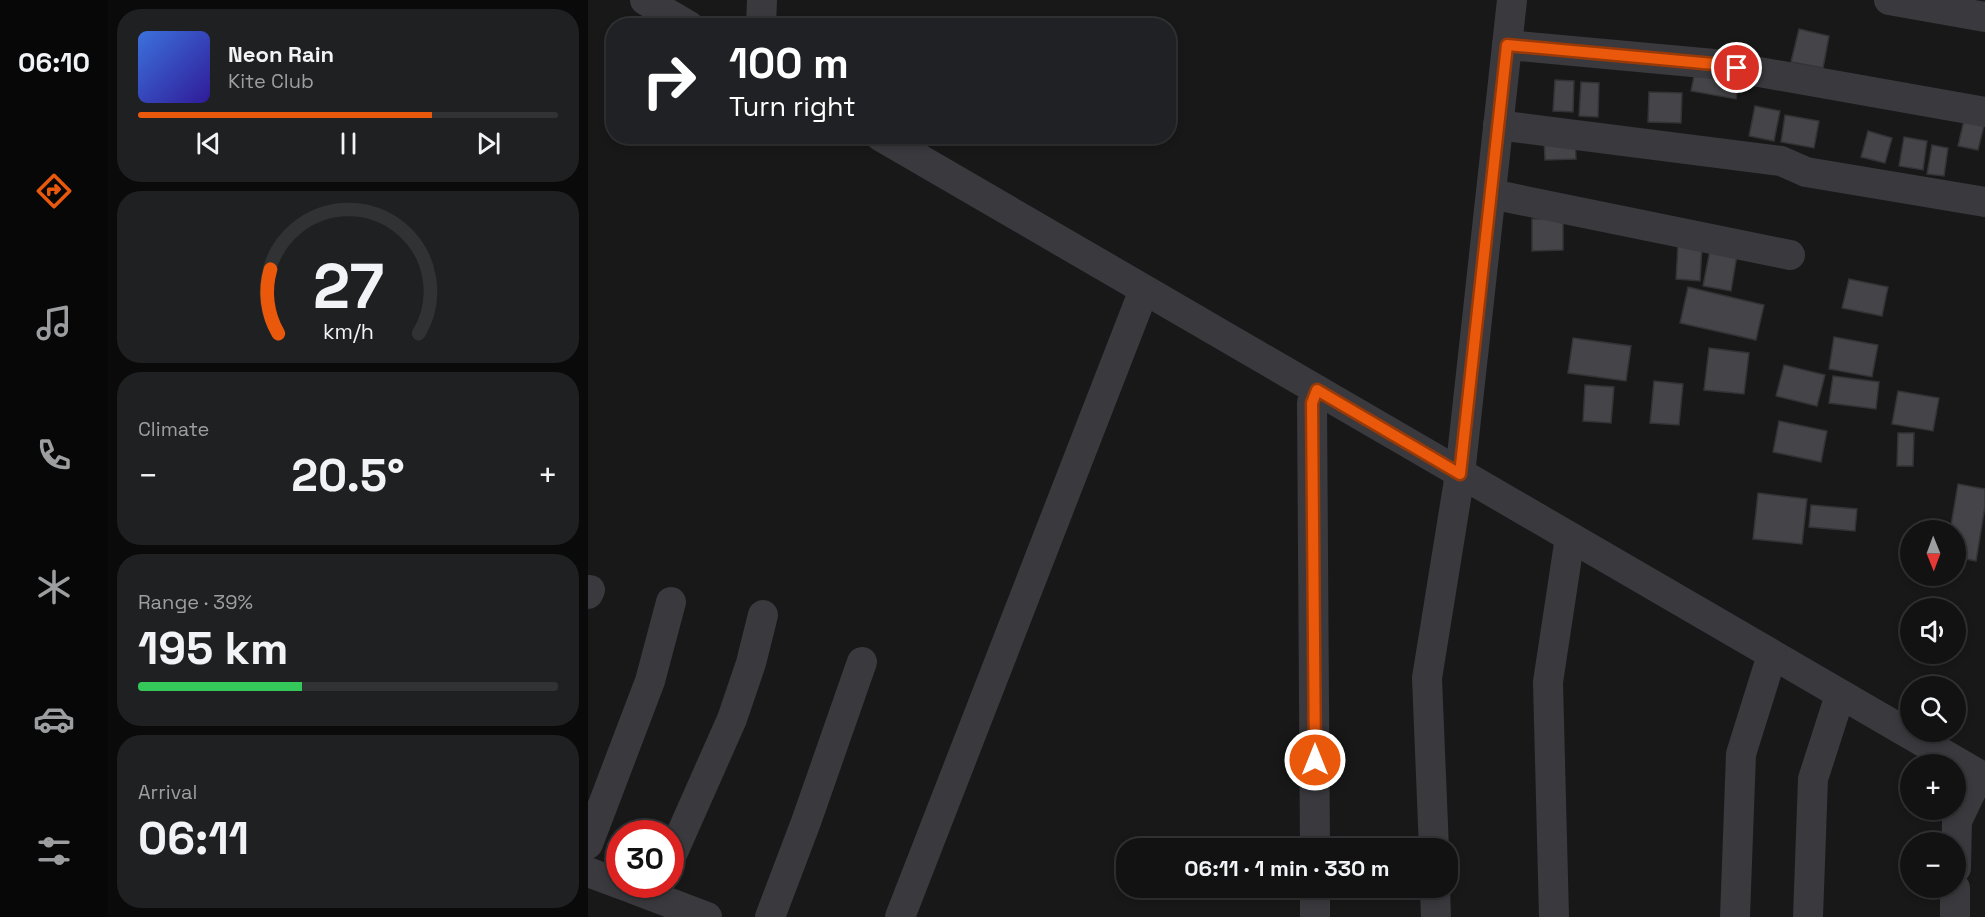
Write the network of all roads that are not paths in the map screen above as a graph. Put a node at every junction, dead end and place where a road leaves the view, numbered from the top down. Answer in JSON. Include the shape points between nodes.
{"nodes":[{"id":1,"x":645,"y":0,"type":"edge"},
{"id":2,"x":762,"y":0,"type":"edge"},
{"id":3,"x":1512,"y":0,"type":"edge"},
{"id":4,"x":1889,"y":0,"type":"edge"},
{"id":5,"x":1985,"y":17,"type":"edge"},
{"id":6,"x":675,"y":18,"type":"edge"},
{"id":7,"x":761,"y":18,"type":"edge"},
{"id":8,"x":1507,"y":45,"type":"junction"},
{"id":9,"x":1985,"y":112,"type":"edge"},
{"id":10,"x":1498,"y":125,"type":"junction"},
{"id":11,"x":894,"y":144,"type":"edge"},
{"id":12,"x":1491,"y":194,"type":"junction"},
{"id":13,"x":1985,"y":202,"type":"edge"},
{"id":14,"x":1790,"y":255,"type":"dead end"},
{"id":15,"x":1144,"y":290,"type":"junction"},
{"id":16,"x":1317,"y":390,"type":"junction"},
{"id":17,"x":1460,"y":474,"type":"junction"},
{"id":18,"x":1570,"y":537,"type":"junction"},
{"id":19,"x":671,"y":602,"type":"dead end"},
{"id":20,"x":763,"y":615,"type":"dead end"},
{"id":21,"x":1772,"y":655,"type":"junction"},
{"id":22,"x":862,"y":662,"type":"dead end"},
{"id":23,"x":1840,"y":695,"type":"junction"},
{"id":24,"x":1982,"y":777,"type":"edge"},
{"id":25,"x":684,"y":827,"type":"edge"},
{"id":26,"x":1957,"y":832,"type":"edge"},
{"id":27,"x":1315,"y":838,"type":"edge"},
{"id":28,"x":1434,"y":838,"type":"edge"},
{"id":29,"x":588,"y":844,"type":"edge"},
{"id":30,"x":588,"y":872,"type":"edge"},
{"id":31,"x":606,"y":879,"type":"edge"},
{"id":32,"x":1315,"y":898,"type":"edge"},
{"id":33,"x":1435,"y":898,"type":"edge"},
{"id":34,"x":1955,"y":898,"type":"edge"},
{"id":35,"x":653,"y":900,"type":"edge"},
{"id":36,"x":707,"y":917,"type":"edge"},
{"id":37,"x":770,"y":917,"type":"edge"},
{"id":38,"x":900,"y":917,"type":"edge"},
{"id":39,"x":1315,"y":917,"type":"edge"},
{"id":40,"x":1436,"y":917,"type":"edge"},
{"id":41,"x":1554,"y":917,"type":"edge"},
{"id":42,"x":1736,"y":917,"type":"edge"},
{"id":43,"x":1808,"y":917,"type":"edge"},
{"id":44,"x":1955,"y":917,"type":"edge"}],
"edges":[{"from":1,"to":6,"type":"street"},
{"from":2,"to":7,"type":"street"},
{"from":3,"to":8,"type":"street"},
{"from":4,"to":5,"type":"street"},
{"from":8,"to":9,"type":"street","via":[[1714,64]]},
{"from":8,"to":10,"type":"street"},
{"from":10,"to":12,"type":"street"},
{"from":10,"to":13,"type":"street","via":[[1781,161],[1806,172]]},
{"from":11,"to":15,"type":"street"},
{"from":12,"to":14,"type":"street"},
{"from":12,"to":17,"type":"street"},
{"from":15,"to":16,"type":"street"},
{"from":15,"to":38,"type":"street"},
{"from":16,"to":17,"type":"street"},
{"from":16,"to":27,"type":"street","via":[[1312,403]]},
{"from":17,"to":18,"type":"street"},
{"from":17,"to":28,"type":"street","via":[[1427,678]]},
{"from":18,"to":21,"type":"street"},
{"from":18,"to":41,"type":"street","via":[[1548,682]]},
{"from":19,"to":29,"type":"street","via":[[650,681]]},
{"from":20,"to":25,"type":"street","via":[[732,719]]},
{"from":21,"to":23,"type":"street"},
{"from":21,"to":42,"type":"street","via":[[1741,754]]},
{"from":22,"to":37,"type":"street"},
{"from":23,"to":24,"type":"street"},
{"from":23,"to":43,"type":"street","via":[[1813,779]]},
{"from":24,"to":26,"type":"street","via":[[1957,821]]},
{"from":30,"to":31,"type":"street"},
{"from":32,"to":39,"type":"street"},
{"from":33,"to":40,"type":"street"},
{"from":34,"to":44,"type":"street"},
{"from":35,"to":36,"type":"street"}]}
